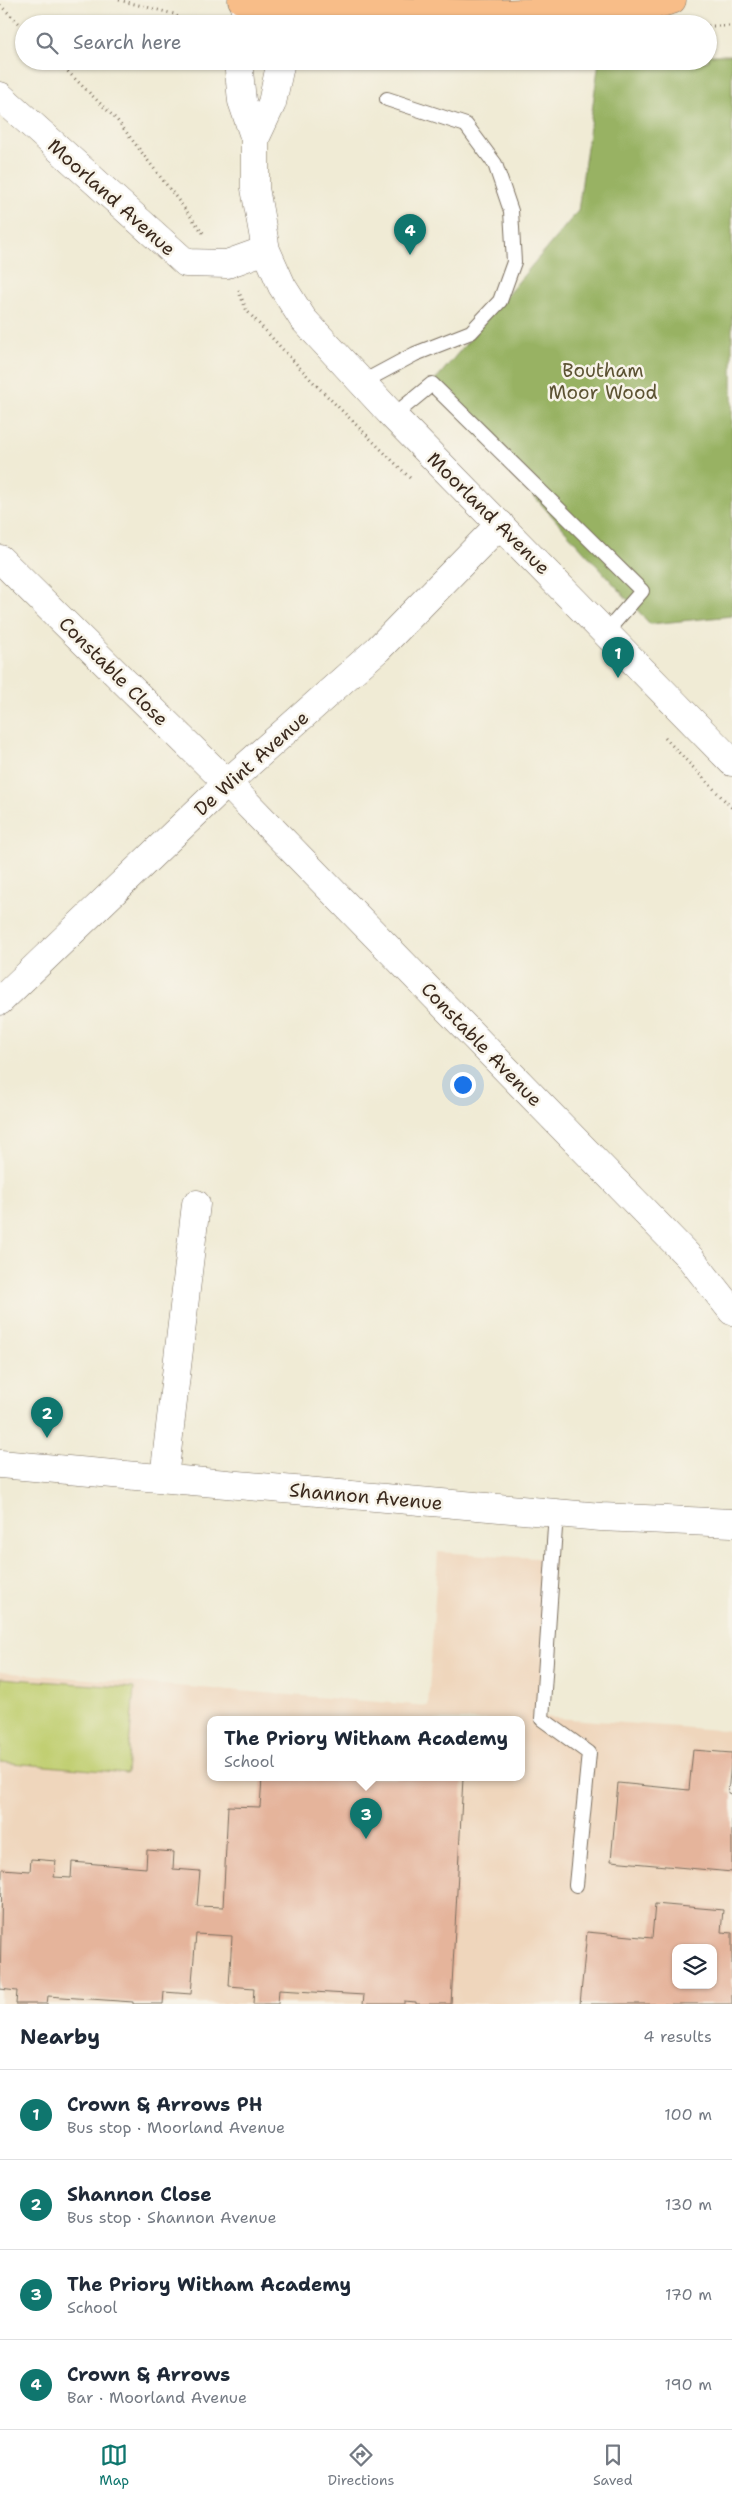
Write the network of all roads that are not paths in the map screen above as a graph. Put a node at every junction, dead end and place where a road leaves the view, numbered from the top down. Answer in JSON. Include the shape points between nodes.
{"nodes":[{"id":1,"x":672,"y":0,"type":"edge"},
{"id":2,"x":245,"y":6,"type":"edge"},
{"id":3,"x":290,"y":10,"type":"edge"},
{"id":4,"x":239,"y":70,"type":"edge"},
{"id":5,"x":279,"y":70,"type":"edge"},
{"id":6,"x":0,"y":96,"type":"edge"},
{"id":7,"x":387,"y":99,"type":"dead end"},
{"id":8,"x":255,"y":140,"type":"junction"},
{"id":9,"x":266,"y":250,"type":"junction"},
{"id":10,"x":361,"y":382,"type":"junction"},
{"id":11,"x":393,"y":416,"type":"junction"},
{"id":12,"x":500,"y":524,"type":"junction"},
{"id":13,"x":0,"y":559,"type":"edge"},
{"id":14,"x":606,"y":632,"type":"junction"},
{"id":15,"x":732,"y":762,"type":"edge"},
{"id":16,"x":227,"y":783,"type":"junction"},
{"id":17,"x":0,"y":1001,"type":"edge"},
{"id":18,"x":196,"y":1204,"type":"dead end"},
{"id":19,"x":732,"y":1311,"type":"edge"},
{"id":20,"x":0,"y":1464,"type":"edge"},
{"id":21,"x":164,"y":1478,"type":"junction"},
{"id":22,"x":556,"y":1513,"type":"junction"},
{"id":23,"x":732,"y":1524,"type":"edge"},
{"id":24,"x":576,"y":1885,"type":"dead end"}],
"edges":[{"from":1,"to":3,"type":"main road","via":[[639,9],[557,13]]},
{"from":2,"to":3,"type":"main road"},
{"from":4,"to":8,"type":"street","via":[[242,101]]},
{"from":5,"to":8,"type":"street","via":[[272,103]]},
{"from":6,"to":9,"type":"street","name":"Moorland Avenue","via":[[186,263],[227,264]]},
{"from":7,"to":10,"type":"lane","via":[[466,125],[495,164],[511,211],[514,262],[500,301],[471,332],[415,354]]},
{"from":8,"to":9,"type":"street","name":"Moorland Avenue","via":[[255,188]]},
{"from":9,"to":10,"type":"street","name":"Moorland Avenue","via":[[282,286],[303,320]]},
{"from":10,"to":11,"type":"street","name":"Moorland Avenue"},
{"from":11,"to":12,"type":"street","name":"Moorland Avenue"},
{"from":11,"to":14,"type":"lane","via":[[432,384],[642,591]]},
{"from":12,"to":14,"type":"street","name":"Moorland Avenue"},
{"from":12,"to":16,"type":"street","name":"De Wint Avenue","via":[[378,649]]},
{"from":13,"to":16,"type":"street","name":"Constable Close"},
{"from":14,"to":15,"type":"street","name":"Moorland Avenue"},
{"from":16,"to":17,"type":"street","name":"De Wint Avenue"},
{"from":16,"to":19,"type":"street","name":"Constable Avenue","via":[[691,1259]]},
{"from":18,"to":21,"type":"street"},
{"from":20,"to":21,"type":"street","name":"Shannon Avenue"},
{"from":21,"to":22,"type":"street","name":"Shannon Avenue"},
{"from":22,"to":23,"type":"street","name":"Shannon Avenue"},
{"from":22,"to":24,"type":"lane","via":[[542,1718],[589,1753]]}]}
